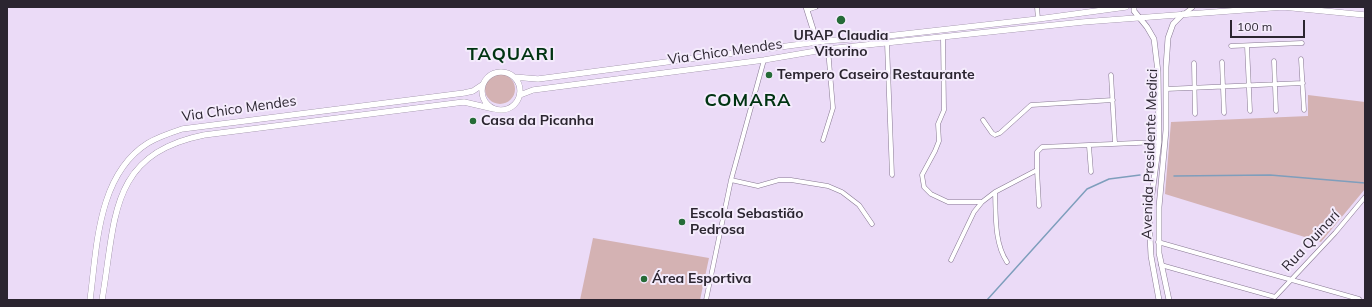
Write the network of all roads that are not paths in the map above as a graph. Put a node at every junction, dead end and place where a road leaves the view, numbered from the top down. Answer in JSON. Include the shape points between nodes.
{"nodes":[{"id":1,"x":816,"y":7,"type":"edge"},
{"id":2,"x":1037,"y":7,"type":"edge"},
{"id":3,"x":1126,"y":7,"type":"edge"},
{"id":4,"x":1134,"y":7,"type":"edge"},
{"id":5,"x":1184,"y":7,"type":"edge"},
{"id":6,"x":1193,"y":7,"type":"edge"},
{"id":7,"x":807,"y":8,"type":"edge"},
{"id":8,"x":1184,"y":14,"type":"junction"},
{"id":9,"x":1365,"y":15,"type":"edge"},
{"id":10,"x":1139,"y":17,"type":"junction"},
{"id":11,"x":1038,"y":19,"type":"junction"},
{"id":12,"x":943,"y":38,"type":"junction"},
{"id":13,"x":817,"y":42,"type":"junction"},
{"id":14,"x":888,"y":43,"type":"junction"},
{"id":15,"x":1302,"y":43,"type":"dead end"},
{"id":16,"x":1231,"y":46,"type":"dead end"},
{"id":17,"x":1247,"y":46,"type":"junction"},
{"id":18,"x":828,"y":50,"type":"junction"},
{"id":19,"x":764,"y":60,"type":"junction"},
{"id":20,"x":1301,"y":60,"type":"dead end"},
{"id":21,"x":1274,"y":61,"type":"dead end"},
{"id":22,"x":1222,"y":62,"type":"dead end"},
{"id":23,"x":1194,"y":63,"type":"dead end"},
{"id":24,"x":1111,"y":75,"type":"dead end"},
{"id":25,"x":514,"y":76,"type":"junction"},
{"id":26,"x":1303,"y":83,"type":"junction"},
{"id":27,"x":482,"y":85,"type":"junction"},
{"id":28,"x":1275,"y":85,"type":"junction"},
{"id":29,"x":1248,"y":86,"type":"junction"},
{"id":30,"x":1194,"y":88,"type":"junction"},
{"id":31,"x":1223,"y":88,"type":"junction"},
{"id":32,"x":1166,"y":89,"type":"junction"},
{"id":33,"x":520,"y":95,"type":"junction"},
{"id":34,"x":1113,"y":100,"type":"junction"},
{"id":35,"x":494,"y":109,"type":"junction"},
{"id":36,"x":1304,"y":110,"type":"dead end"},
{"id":37,"x":1250,"y":111,"type":"dead end"},
{"id":38,"x":1276,"y":111,"type":"dead end"},
{"id":39,"x":1224,"y":113,"type":"dead end"},
{"id":40,"x":1195,"y":114,"type":"dead end"},
{"id":41,"x":983,"y":120,"type":"dead end"},
{"id":42,"x":823,"y":140,"type":"dead end"},
{"id":43,"x":1159,"y":142,"type":"junction"},
{"id":44,"x":1115,"y":144,"type":"junction"},
{"id":45,"x":1089,"y":146,"type":"junction"},
{"id":46,"x":1037,"y":170,"type":"junction"},
{"id":47,"x":1091,"y":172,"type":"dead end"},
{"id":48,"x":1154,"y":174,"type":"junction"},
{"id":49,"x":1162,"y":174,"type":"junction"},
{"id":50,"x":892,"y":175,"type":"dead end"},
{"id":51,"x":731,"y":180,"type":"junction"},
{"id":52,"x":995,"y":192,"type":"junction"},
{"id":53,"x":1365,"y":197,"type":"edge"},
{"id":54,"x":982,"y":202,"type":"junction"},
{"id":55,"x":1039,"y":206,"type":"dead end"},
{"id":56,"x":872,"y":224,"type":"dead end"},
{"id":57,"x":1158,"y":242,"type":"junction"},
{"id":58,"x":951,"y":260,"type":"dead end"},
{"id":59,"x":1007,"y":262,"type":"dead end"},
{"id":60,"x":1161,"y":265,"type":"junction"},
{"id":61,"x":1290,"y":280,"type":"junction"},
{"id":62,"x":1359,"y":299,"type":"edge"},
{"id":63,"x":90,"y":300,"type":"edge"},
{"id":64,"x":102,"y":300,"type":"edge"},
{"id":65,"x":706,"y":300,"type":"edge"},
{"id":66,"x":1159,"y":300,"type":"edge"},
{"id":67,"x":1169,"y":300,"type":"edge"}],
"edges":[{"from":1,"to":7,"type":"street"},
{"from":2,"to":11,"type":"street"},
{"from":3,"to":11,"type":"main road","name":"Via Chico Mendes"},
{"from":4,"to":10,"type":"street","name":"Avenida Presidente Medici"},
{"from":5,"to":8,"type":"main road"},
{"from":6,"to":8,"type":"street"},
{"from":7,"to":13,"type":"street"},
{"from":8,"to":9,"type":"main road","name":"Via Chico Mendes","via":[[1282,7]]},
{"from":8,"to":10,"type":"main road","name":"Via Chico Mendes"},
{"from":8,"to":32,"type":"street","name":"Avenida Presidente Medici","via":[[1173,24],[1169,33]]},
{"from":10,"to":12,"type":"main road","name":"Via Chico Mendes"},
{"from":10,"to":43,"type":"street","name":"Avenida Presidente Medici","via":[[1148,27],[1154,40],[1159,97]]},
{"from":11,"to":13,"type":"main road","name":"Via Chico Mendes"},
{"from":12,"to":14,"type":"main road","name":"Via Chico Mendes"},
{"from":12,"to":54,"type":"street","via":[[944,110],[938,124],[939,136],[935,151],[924,171],[922,181],[924,187],[941,200],[960,203]]},
{"from":13,"to":25,"type":"main road","name":"Via Chico Mendes","via":[[538,79]]},
{"from":14,"to":18,"type":"main road","name":"Via Chico Mendes"},
{"from":14,"to":50,"type":"street"},
{"from":15,"to":17,"type":"street"},
{"from":16,"to":17,"type":"street"},
{"from":17,"to":29,"type":"street"},
{"from":18,"to":19,"type":"main road","name":"Via Chico Mendes"},
{"from":18,"to":42,"type":"street","via":[[833,108]]},
{"from":19,"to":33,"type":"main road","name":"Via Chico Mendes","via":[[533,90]]},
{"from":19,"to":51,"type":"street"},
{"from":20,"to":26,"type":"street"},
{"from":21,"to":28,"type":"street"},
{"from":22,"to":31,"type":"street"},
{"from":23,"to":30,"type":"street"},
{"from":24,"to":34,"type":"street"},
{"from":25,"to":27,"type":"main road","via":[[500,71],[492,73]]},
{"from":25,"to":33,"type":"main road","via":[[518,82]]},
{"from":26,"to":28,"type":"street"},
{"from":26,"to":36,"type":"street"},
{"from":27,"to":35,"type":"main road","via":[[484,101]]},
{"from":27,"to":63,"type":"main road","name":"Via Chico Mendes","via":[[464,93],[182,129],[147,144],[118,174],[110,192],[97,243]]},
{"from":28,"to":29,"type":"street"},
{"from":28,"to":38,"type":"street"},
{"from":29,"to":31,"type":"street"},
{"from":29,"to":37,"type":"street"},
{"from":30,"to":31,"type":"street"},
{"from":30,"to":32,"type":"street"},
{"from":30,"to":40,"type":"street"},
{"from":31,"to":39,"type":"street"},
{"from":32,"to":49,"type":"street","name":"Avenida Presidente Medici"},
{"from":33,"to":35,"type":"main road","via":[[511,107]]},
{"from":34,"to":41,"type":"street","via":[[1031,105],[995,135]]},
{"from":34,"to":44,"type":"street"},
{"from":35,"to":64,"type":"main road","name":"Via Chico Mendes","via":[[464,102],[204,135],[175,142],[156,152],[140,165],[126,183],[118,204]]},
{"from":43,"to":44,"type":"street"},
{"from":43,"to":48,"type":"street","name":"Avenida Presidente Medici"},
{"from":44,"to":45,"type":"street"},
{"from":45,"to":46,"type":"street","via":[[1040,148],[1037,155]]},
{"from":45,"to":47,"type":"street"},
{"from":46,"to":52,"type":"street"},
{"from":46,"to":55,"type":"street"},
{"from":48,"to":49,"type":"street"},
{"from":48,"to":66,"type":"street","name":"Avenida Presidente Medici","via":[[1150,202],[1150,243]]},
{"from":49,"to":57,"type":"street","name":"Avenida Presidente Medici","via":[[1158,206]]},
{"from":51,"to":56,"type":"street","via":[[758,186],[779,180],[792,180],[828,186],[854,201]]},
{"from":51,"to":65,"type":"street"},
{"from":52,"to":54,"type":"street"},
{"from":52,"to":59,"type":"street","via":[[998,235],[1002,254]]},
{"from":53,"to":61,"type":"street","name":"Rua Quinarí"},
{"from":54,"to":58,"type":"street","via":[[974,212]]},
{"from":57,"to":60,"type":"street","name":"Avenida Presidente Medici"},
{"from":57,"to":61,"type":"street"},
{"from":60,"to":61,"type":"street","name":"Rua Quinarí","via":[[1272,297],[1277,296]]},
{"from":60,"to":67,"type":"street","name":"Avenida Presidente Medici"},
{"from":61,"to":62,"type":"street"}]}
